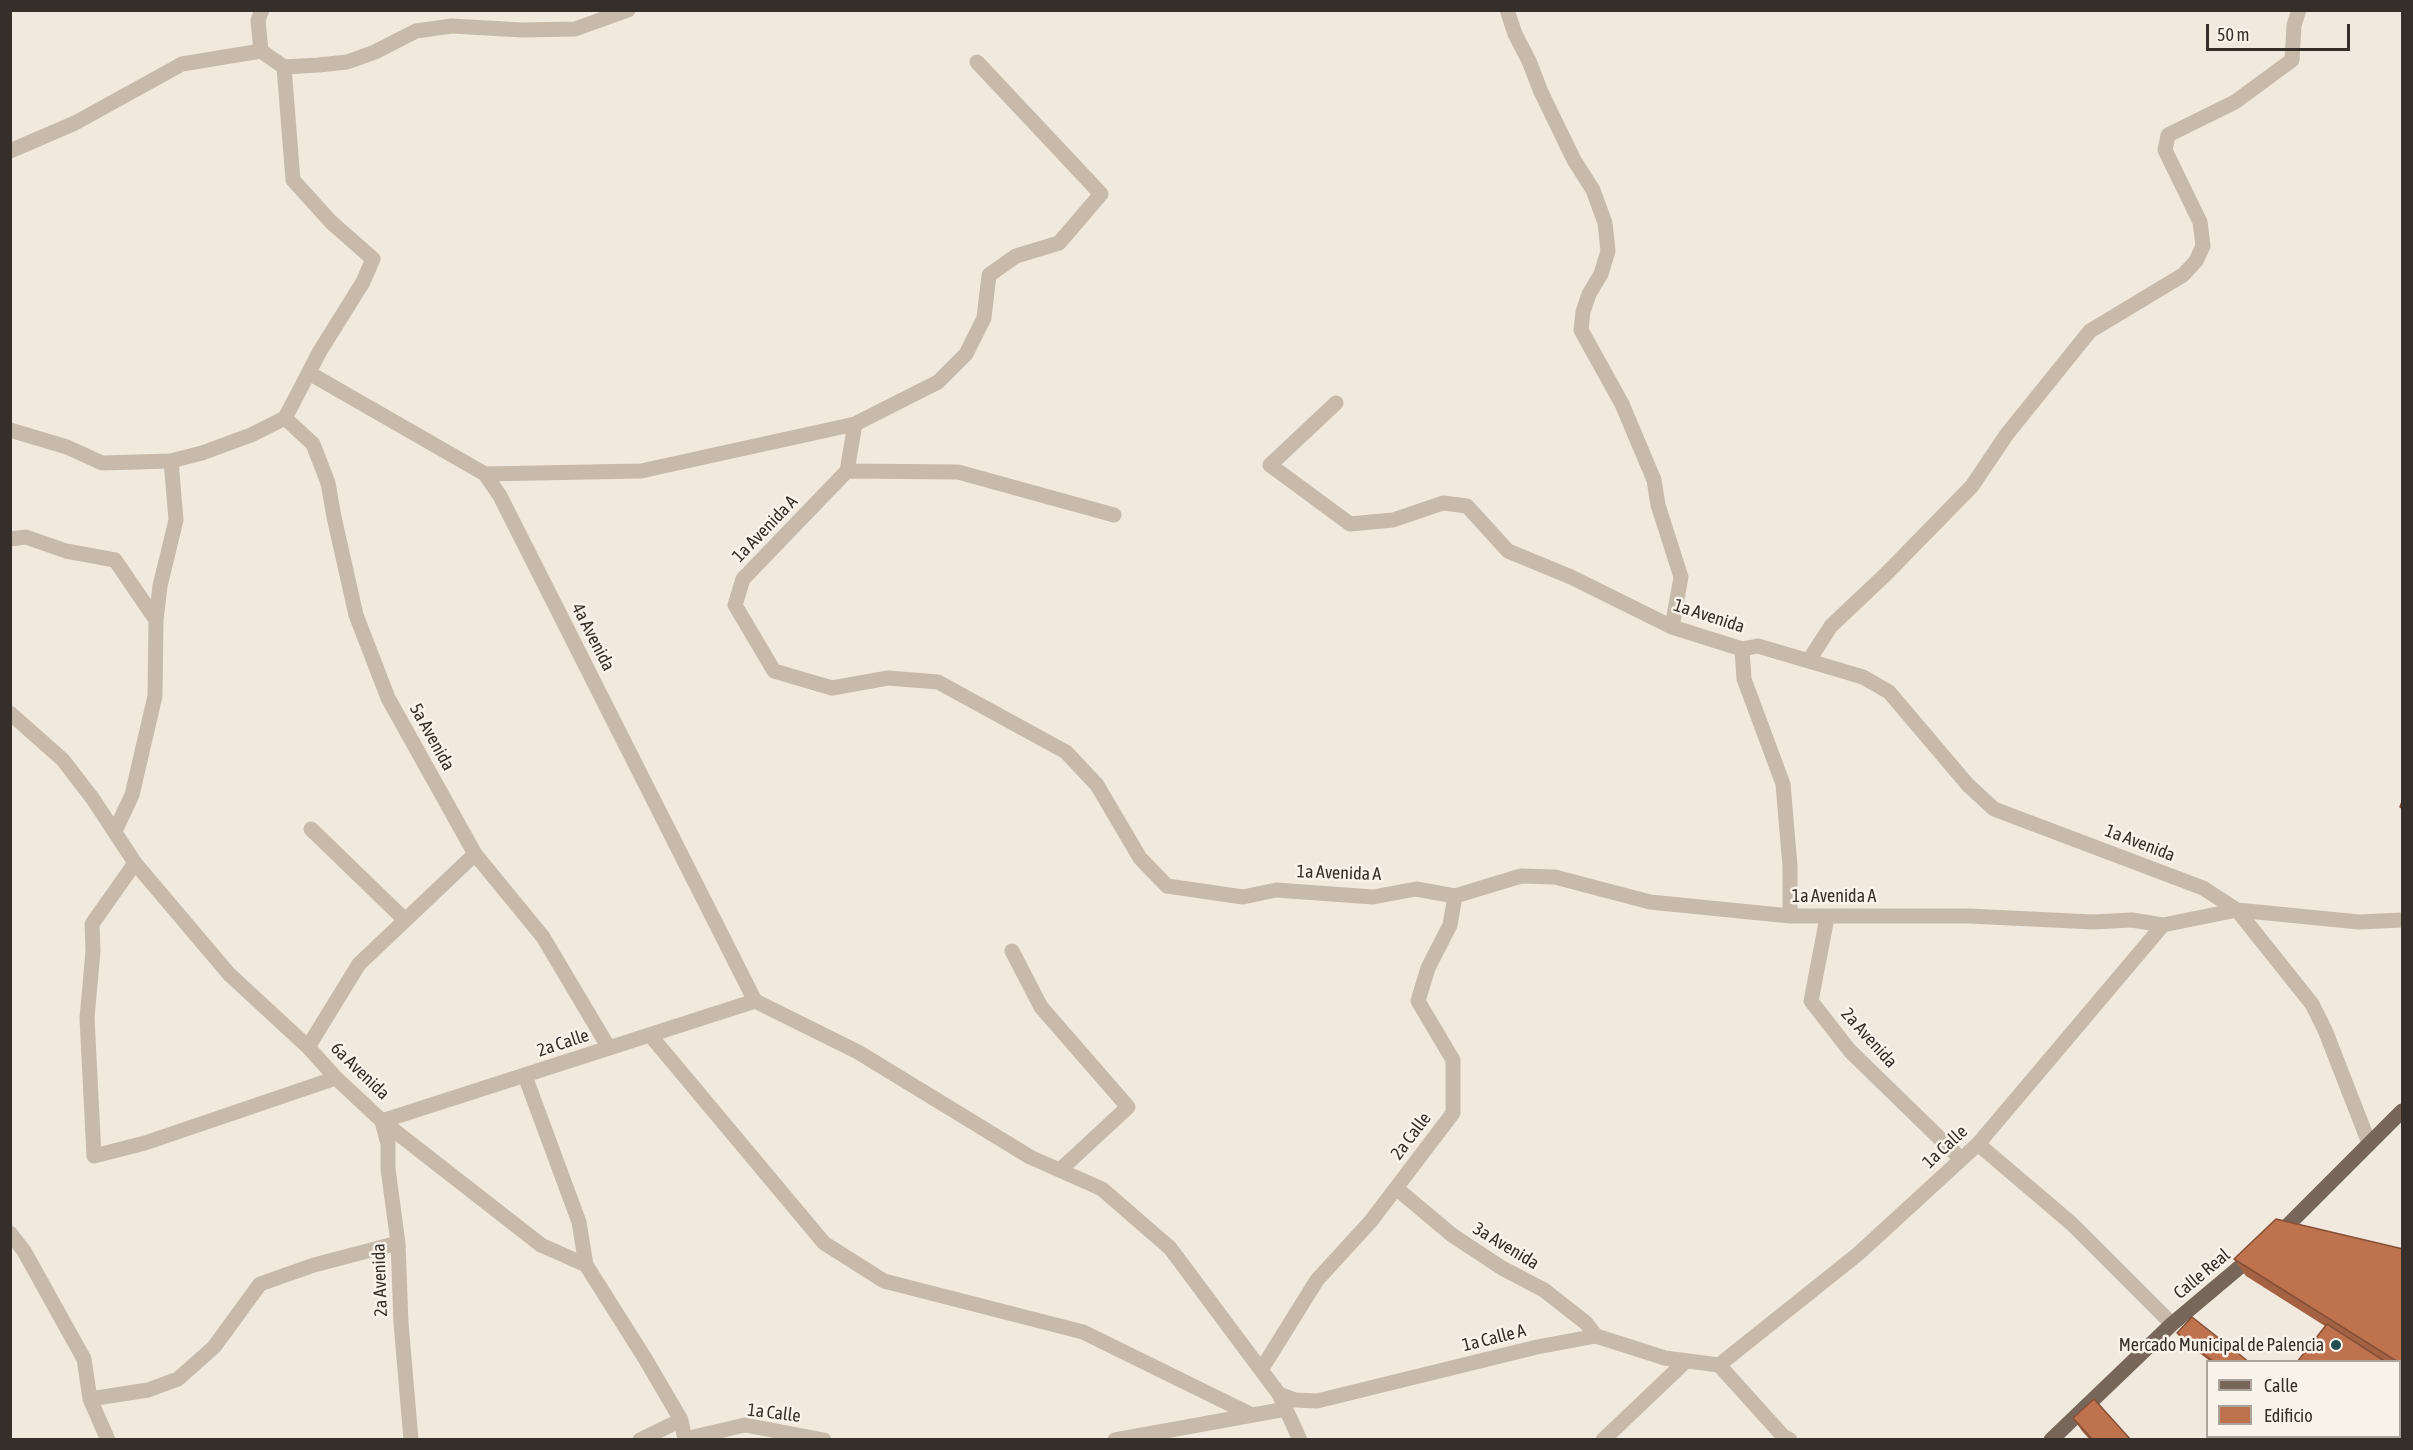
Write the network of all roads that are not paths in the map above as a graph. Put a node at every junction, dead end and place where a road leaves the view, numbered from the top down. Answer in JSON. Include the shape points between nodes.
{"nodes":[{"id":1,"x":262,"y":10,"type":"edge"},
{"id":2,"x":628,"y":10,"type":"edge"},
{"id":3,"x":1507,"y":10,"type":"edge"},
{"id":4,"x":2299,"y":10,"type":"edge"},
{"id":5,"x":261,"y":51,"type":"junction"},
{"id":6,"x":977,"y":62,"type":"dead end"},
{"id":7,"x":284,"y":67,"type":"junction"},
{"id":8,"x":10,"y":150,"type":"edge"},
{"id":9,"x":309,"y":373,"type":"junction"},
{"id":10,"x":1336,"y":403,"type":"dead end"},
{"id":11,"x":285,"y":418,"type":"junction"},
{"id":12,"x":855,"y":424,"type":"junction"},
{"id":13,"x":10,"y":430,"type":"edge"},
{"id":14,"x":171,"y":461,"type":"junction"},
{"id":15,"x":847,"y":471,"type":"junction"},
{"id":16,"x":485,"y":474,"type":"junction"},
{"id":17,"x":1114,"y":515,"type":"dead end"},
{"id":18,"x":10,"y":539,"type":"edge"},
{"id":19,"x":156,"y":620,"type":"junction"},
{"id":20,"x":1672,"y":627,"type":"junction"},
{"id":21,"x":1742,"y":649,"type":"junction"},
{"id":22,"x":1809,"y":660,"type":"junction"},
{"id":23,"x":10,"y":713,"type":"edge"},
{"id":24,"x":311,"y":829,"type":"dead end"},
{"id":25,"x":115,"y":831,"type":"junction"},
{"id":26,"x":475,"y":854,"type":"junction"},
{"id":27,"x":135,"y":863,"type":"junction"},
{"id":28,"x":1455,"y":896,"type":"junction"},
{"id":29,"x":2237,"y":910,"type":"junction"},
{"id":30,"x":1790,"y":916,"type":"junction"},
{"id":31,"x":1827,"y":918,"type":"junction"},
{"id":32,"x":405,"y":920,"type":"junction"},
{"id":33,"x":2403,"y":920,"type":"edge"},
{"id":34,"x":2163,"y":925,"type":"junction"},
{"id":35,"x":1011,"y":951,"type":"dead end"},
{"id":36,"x":755,"y":1000,"type":"junction"},
{"id":37,"x":650,"y":1035,"type":"junction"},
{"id":38,"x":308,"y":1047,"type":"junction"},
{"id":39,"x":609,"y":1048,"type":"junction"},
{"id":40,"x":525,"y":1076,"type":"junction"},
{"id":41,"x":336,"y":1078,"type":"junction"},
{"id":42,"x":2403,"y":1111,"type":"edge"},
{"id":43,"x":382,"y":1121,"type":"junction"},
{"id":44,"x":2369,"y":1143,"type":"junction"},
{"id":45,"x":1978,"y":1144,"type":"junction"},
{"id":46,"x":1961,"y":1159,"type":"junction"},
{"id":47,"x":1060,"y":1170,"type":"junction"},
{"id":48,"x":1396,"y":1188,"type":"junction"},
{"id":49,"x":2284,"y":1230,"type":"junction"},
{"id":50,"x":10,"y":1233,"type":"edge"},
{"id":51,"x":2306,"y":1234,"type":"edge"},
{"id":52,"x":398,"y":1243,"type":"junction"},
{"id":53,"x":586,"y":1264,"type":"junction"},
{"id":54,"x":2172,"y":1324,"type":"junction"},
{"id":55,"x":1596,"y":1336,"type":"junction"},
{"id":56,"x":1686,"y":1361,"type":"junction"},
{"id":57,"x":1719,"y":1365,"type":"junction"},
{"id":58,"x":1261,"y":1370,"type":"junction"},
{"id":59,"x":1279,"y":1394,"type":"junction"},
{"id":60,"x":90,"y":1399,"type":"junction"},
{"id":61,"x":1286,"y":1409,"type":"junction"},
{"id":62,"x":1252,"y":1415,"type":"junction"},
{"id":63,"x":681,"y":1420,"type":"junction"},
{"id":64,"x":1785,"y":1438,"type":"edge"},
{"id":65,"x":685,"y":1439,"type":"edge"},
{"id":66,"x":108,"y":1440,"type":"edge"},
{"id":67,"x":411,"y":1440,"type":"edge"},
{"id":68,"x":640,"y":1440,"type":"edge"},
{"id":69,"x":824,"y":1440,"type":"edge"},
{"id":70,"x":1115,"y":1440,"type":"edge"},
{"id":71,"x":1300,"y":1440,"type":"edge"},
{"id":72,"x":1604,"y":1440,"type":"edge"},
{"id":73,"x":2051,"y":1440,"type":"edge"}],
"edges":[{"from":1,"to":5,"type":"street","via":[[258,20]]},
{"from":2,"to":7,"type":"street","via":[[575,29],[452,26],[416,31],[347,62]]},
{"from":3,"to":20,"type":"street","via":[[1541,92],[1593,190],[1605,223],[1608,251],[1589,294],[1581,330],[1622,404],[1654,480],[1681,577]]},
{"from":4,"to":22,"type":"street","via":[[2292,60],[2235,102],[2168,135],[2165,150],[2200,222],[2203,246],[2196,261],[2183,275],[2090,331],[2007,434],[1972,486],[1831,626]]},
{"from":5,"to":7,"type":"street"},
{"from":5,"to":8,"type":"street","via":[[182,64],[75,123]]},
{"from":6,"to":12,"type":"street","via":[[1101,195],[1059,243],[1016,256],[989,275],[984,318],[966,354],[938,382]]},
{"from":7,"to":9,"type":"street","via":[[293,180],[331,222],[373,259]]},
{"from":9,"to":11,"type":"street"},
{"from":9,"to":16,"type":"street","name":"4a Avenida"},
{"from":10,"to":20,"type":"street","name":"1a Avenida","via":[[1270,465],[1350,524],[1393,520],[1443,503],[1467,506],[1508,551]]},
{"from":11,"to":14,"type":"street","via":[[251,435]]},
{"from":11,"to":26,"type":"street","name":"5a Avenida","via":[[313,444],[328,483],[356,615],[388,698]]},
{"from":12,"to":15,"type":"street"},
{"from":12,"to":16,"type":"street","via":[[641,471]]},
{"from":13,"to":14,"type":"street","via":[[67,447],[102,463]]},
{"from":14,"to":19,"type":"street","via":[[176,520]]},
{"from":15,"to":17,"type":"street","via":[[958,472]]},
{"from":15,"to":28,"type":"street","name":"1a Avenida A","via":[[743,579],[735,604],[774,671],[832,688],[888,678],[938,682],[1066,752],[1097,785],[1140,858],[1167,885],[1243,897],[1276,890],[1373,897],[1416,889]]},
{"from":16,"to":36,"type":"street","name":"4a Avenida","via":[[500,495]]},
{"from":18,"to":19,"type":"street","via":[[26,537],[66,551],[115,560]]},
{"from":19,"to":25,"type":"street","via":[[155,696],[132,795]]},
{"from":20,"to":21,"type":"street","name":"1a Avenida"},
{"from":21,"to":22,"type":"street","name":"1a Avenida","via":[[1758,646]]},
{"from":21,"to":30,"type":"street","via":[[1744,679],[1783,784]]},
{"from":22,"to":29,"type":"street","name":"1a Avenida","via":[[1863,677],[1890,692],[1968,785],[1994,809],[2203,888]]},
{"from":23,"to":25,"type":"street","name":"6a Avenida","via":[[63,760]]},
{"from":24,"to":32,"type":"street"},
{"from":25,"to":27,"type":"street","name":"6a Avenida"},
{"from":26,"to":32,"type":"street"},
{"from":26,"to":39,"type":"street","name":"5a Avenida","via":[[543,937]]},
{"from":27,"to":38,"type":"street","name":"6a Avenida","via":[[230,974]]},
{"from":27,"to":41,"type":"street","via":[[92,924],[87,1018],[94,1156],[145,1143]]},
{"from":28,"to":30,"type":"street","name":"1a Avenida A","via":[[1521,876],[1555,877],[1650,902]]},
{"from":28,"to":48,"type":"street","name":"2a Calle","via":[[1450,925],[1428,968],[1418,1001],[1453,1060],[1453,1113]]},
{"from":29,"to":33,"type":"street","name":"1a Avenida","via":[[2359,922]]},
{"from":29,"to":34,"type":"street","name":"1a Avenida A"},
{"from":29,"to":44,"type":"street","name":"1a Avenida","via":[[2312,1004]]},
{"from":30,"to":31,"type":"street","name":"1a Avenida A"},
{"from":31,"to":34,"type":"street","name":"1a Avenida A","via":[[1968,916],[2132,920]]},
{"from":31,"to":46,"type":"street","name":"2a Avenida","via":[[1811,1001],[1850,1051]]},
{"from":32,"to":38,"type":"street","via":[[359,964]]},
{"from":34,"to":45,"type":"street","name":"1a Calle"},
{"from":35,"to":47,"type":"street","via":[[1041,1007],[1128,1107]]},
{"from":36,"to":37,"type":"street","name":"2a Calle"},
{"from":36,"to":47,"type":"street","via":[[858,1052],[1030,1158]]},
{"from":37,"to":39,"type":"street","name":"2a Calle"},
{"from":37,"to":62,"type":"street","via":[[824,1243],[864,1269],[884,1281],[1083,1332]]},
{"from":38,"to":41,"type":"street","name":"6a Avenida"},
{"from":39,"to":40,"type":"street","name":"2a Calle"},
{"from":40,"to":43,"type":"street","name":"2a Calle"},
{"from":40,"to":53,"type":"street","via":[[579,1222]]},
{"from":41,"to":43,"type":"street","name":"6a Avenida"},
{"from":42,"to":44,"type":"main road","name":"Calle Real"},
{"from":43,"to":52,"type":"street","name":"2a Avenida"},
{"from":43,"to":53,"type":"street","name":"6a Avenida","via":[[541,1245]]},
{"from":44,"to":49,"type":"main road","name":"Calle Real"},
{"from":45,"to":46,"type":"street","name":"1a Calle"},
{"from":45,"to":54,"type":"street","via":[[2072,1224]]},
{"from":46,"to":57,"type":"street","name":"1a Calle","via":[[1858,1254]]},
{"from":47,"to":58,"type":"street","via":[[1102,1189],[1170,1248]]},
{"from":48,"to":55,"type":"street","name":"3a Avenida","via":[[1452,1235],[1544,1290],[1586,1323]]},
{"from":48,"to":58,"type":"street","name":"2a Calle","via":[[1317,1280]]},
{"from":49,"to":51,"type":"street"},
{"from":49,"to":54,"type":"main road","name":"Calle Real"},
{"from":50,"to":60,"type":"street","via":[[84,1359]]},
{"from":52,"to":60,"type":"street","via":[[260,1284],[214,1347],[178,1379],[148,1390]]},
{"from":52,"to":67,"type":"street","name":"2a Avenida"},
{"from":53,"to":63,"type":"street"},
{"from":54,"to":73,"type":"main road","name":"Calle Real"},
{"from":55,"to":56,"type":"street","name":"1a Calle A"},
{"from":55,"to":59,"type":"street","name":"1a Calle A","via":[[1317,1401],[1294,1400]]},
{"from":56,"to":57,"type":"street","name":"1a Calle A"},
{"from":56,"to":72,"type":"street"},
{"from":57,"to":64,"type":"street"},
{"from":58,"to":59,"type":"street"},
{"from":59,"to":61,"type":"street"},
{"from":60,"to":66,"type":"street"},
{"from":61,"to":62,"type":"street"},
{"from":61,"to":71,"type":"street"},
{"from":62,"to":70,"type":"street"},
{"from":63,"to":65,"type":"street"},
{"from":63,"to":68,"type":"street"},
{"from":65,"to":69,"type":"street","name":"1a Calle","via":[[745,1425]]}]}
